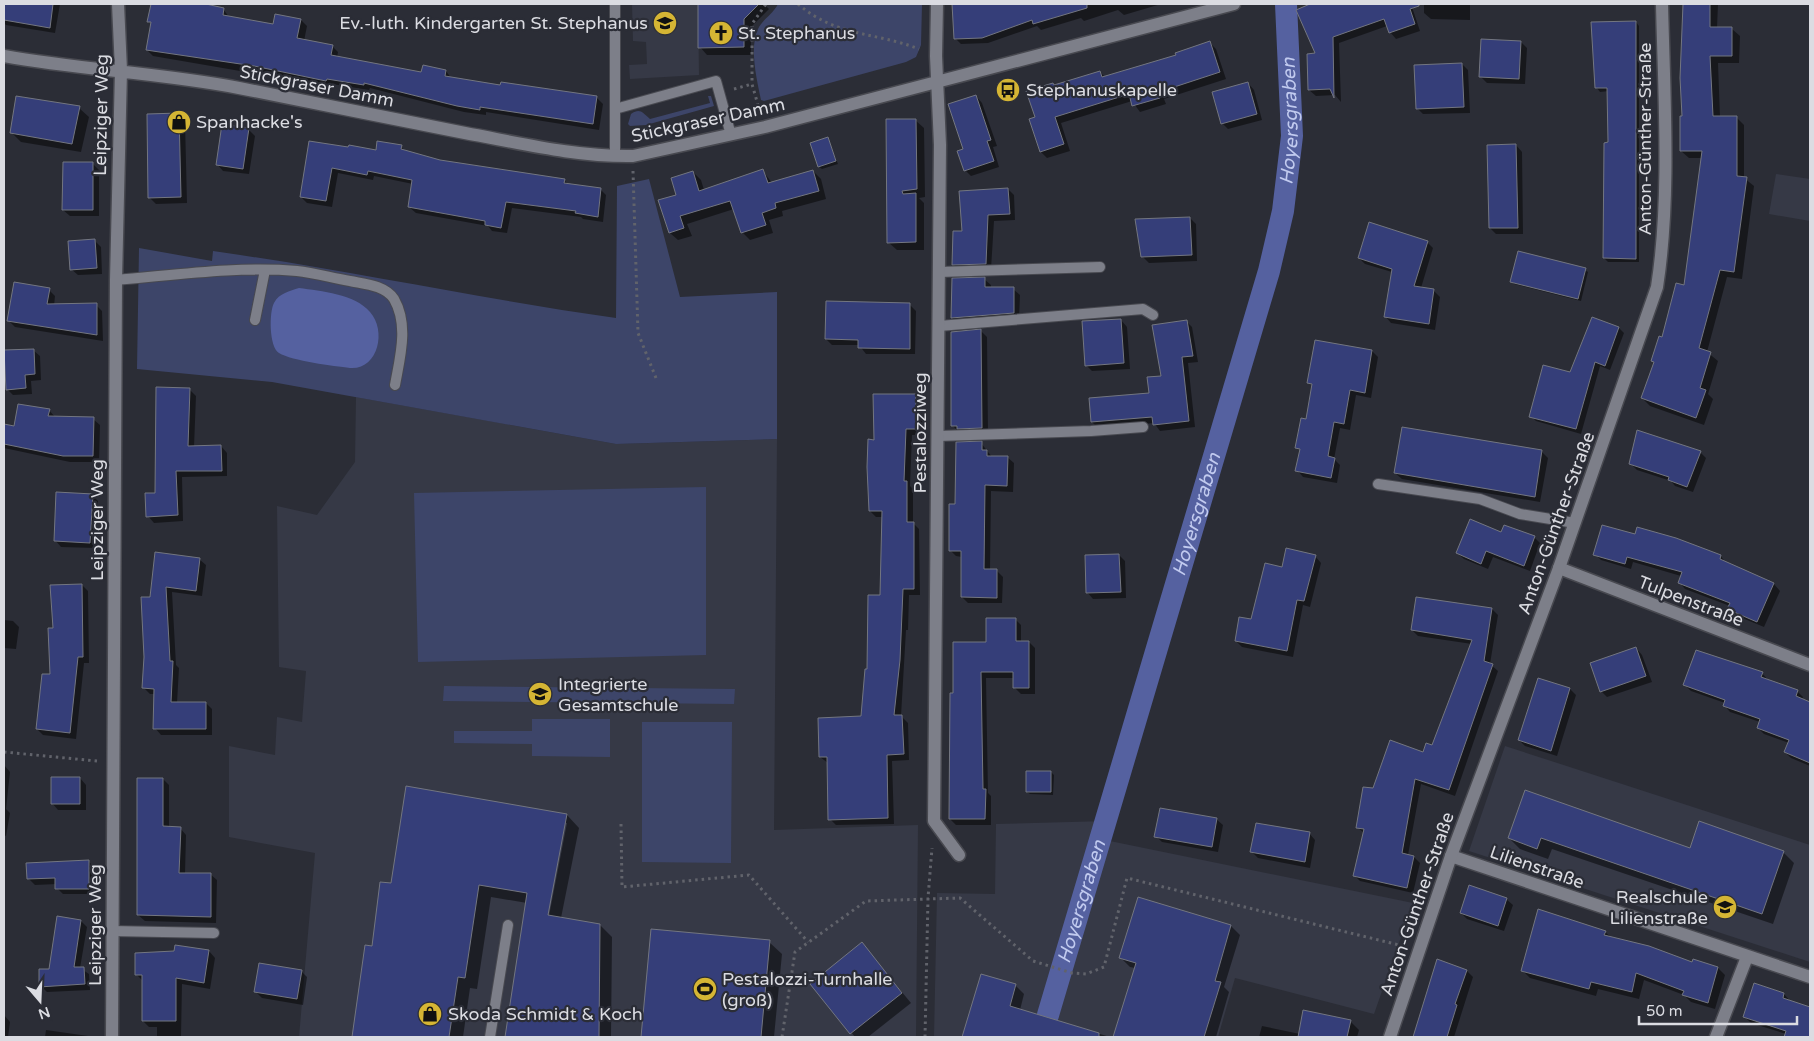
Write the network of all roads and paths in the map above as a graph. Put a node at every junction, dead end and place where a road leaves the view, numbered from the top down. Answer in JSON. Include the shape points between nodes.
{"nodes":[{"id":1,"x":118,"y":4,"type":"edge"},
{"id":2,"x":615,"y":4,"type":"edge"},
{"id":3,"x":766,"y":4,"type":"edge"},
{"id":4,"x":798,"y":4,"type":"edge"},
{"id":5,"x":937,"y":4,"type":"edge"},
{"id":6,"x":1234,"y":4,"type":"edge"},
{"id":7,"x":1662,"y":4,"type":"edge"},
{"id":8,"x":4,"y":56,"type":"edge"},
{"id":9,"x":936,"y":56,"type":"junction"},
{"id":10,"x":120,"y":70,"type":"junction"},
{"id":11,"x":938,"y":80,"type":"junction"},
{"id":12,"x":615,"y":109,"type":"junction"},
{"id":13,"x":765,"y":128,"type":"junction"},
{"id":14,"x":732,"y":135,"type":"junction"},
{"id":15,"x":615,"y":156,"type":"junction"},
{"id":16,"x":633,"y":156,"type":"junction"},
{"id":17,"x":1100,"y":267,"type":"dead end"},
{"id":18,"x":265,"y":270,"type":"junction"},
{"id":19,"x":939,"y":272,"type":"junction"},
{"id":20,"x":116,"y":280,"type":"junction"},
{"id":21,"x":1153,"y":315,"type":"dead end"},
{"id":22,"x":255,"y":320,"type":"dead end"},
{"id":23,"x":938,"y":326,"type":"junction"},
{"id":24,"x":656,"y":378,"type":"dead end"},
{"id":25,"x":395,"y":384,"type":"dead end"},
{"id":26,"x":1143,"y":427,"type":"dead end"},
{"id":27,"x":938,"y":436,"type":"junction"},
{"id":28,"x":1378,"y":484,"type":"dead end"},
{"id":29,"x":1575,"y":524,"type":"junction"},
{"id":30,"x":1559,"y":568,"type":"junction"},
{"id":31,"x":1810,"y":666,"type":"edge"},
{"id":32,"x":4,"y":752,"type":"edge"},
{"id":33,"x":112,"y":762,"type":"junction"},
{"id":34,"x":934,"y":821,"type":"junction"},
{"id":35,"x":621,"y":824,"type":"dead end"},
{"id":36,"x":959,"y":855,"type":"dead end"},
{"id":37,"x":1451,"y":856,"type":"junction"},
{"id":38,"x":928,"y":898,"type":"junction"},
{"id":39,"x":508,"y":925,"type":"dead end"},
{"id":40,"x":112,"y":931,"type":"junction"},
{"id":41,"x":214,"y":933,"type":"dead end"},
{"id":42,"x":808,"y":942,"type":"junction"},
{"id":43,"x":1420,"y":950,"type":"junction"},
{"id":44,"x":1747,"y":956,"type":"junction"},
{"id":45,"x":1810,"y":977,"type":"edge"},
{"id":46,"x":112,"y":1037,"type":"edge"},
{"id":47,"x":490,"y":1037,"type":"edge"},
{"id":48,"x":782,"y":1037,"type":"edge"},
{"id":49,"x":925,"y":1037,"type":"edge"},
{"id":50,"x":1390,"y":1037,"type":"edge"},
{"id":51,"x":1716,"y":1037,"type":"edge"}],
"edges":[{"from":1,"to":10,"type":"street","name":"Leipziger Weg"},
{"from":2,"to":12,"type":"lane"},
{"from":3,"to":13,"type":"path","via":[[752,24],[752,84]]},
{"from":4,"to":9,"type":"path","via":[[811,16],[837,28],[903,43]]},
{"from":5,"to":9,"type":"street","name":"Pestalozziweg"},
{"from":6,"to":11,"type":"street","name":"Stickgraser Damm"},
{"from":7,"to":29,"type":"street","name":"Anton-Günther-Straße","via":[[1662,258],[1657,287]]},
{"from":8,"to":10,"type":"street","name":"Stickgraser Damm","via":[[65,67]]},
{"from":9,"to":11,"type":"street","name":"Pestalozziweg"},
{"from":10,"to":15,"type":"street","name":"Stickgraser Damm","via":[[219,84],[554,150]]},
{"from":10,"to":20,"type":"street","name":"Leipziger Weg"},
{"from":11,"to":13,"type":"street","name":"Stickgraser Damm"},
{"from":11,"to":19,"type":"street","name":"Pestalozziweg"},
{"from":12,"to":14,"type":"lane","via":[[716,80]]},
{"from":12,"to":15,"type":"lane"},
{"from":13,"to":14,"type":"street","name":"Stickgraser Damm"},
{"from":14,"to":16,"type":"street","name":"Stickgraser Damm"},
{"from":15,"to":16,"type":"street","name":"Stickgraser Damm"},
{"from":16,"to":24,"type":"path","via":[[638,333]]},
{"from":17,"to":19,"type":"lane"},
{"from":18,"to":20,"type":"lane"},
{"from":18,"to":22,"type":"lane"},
{"from":18,"to":25,"type":"lane","via":[[299,271],[379,287],[393,298],[402,320],[402,344]]},
{"from":19,"to":23,"type":"street","name":"Pestalozziweg"},
{"from":20,"to":33,"type":"street","name":"Leipziger Weg"},
{"from":21,"to":23,"type":"lane","via":[[1143,309]]},
{"from":23,"to":27,"type":"street","name":"Pestalozziweg"},
{"from":26,"to":27,"type":"lane","via":[[1091,432]]},
{"from":27,"to":34,"type":"street","name":"Pestalozziweg"},
{"from":28,"to":29,"type":"lane","via":[[1480,499],[1520,514]]},
{"from":29,"to":30,"type":"street","name":"Anton-Günther-Straße"},
{"from":30,"to":31,"type":"street","name":"Tulpenstraße"},
{"from":30,"to":37,"type":"street","name":"Anton-Günther-Straße"},
{"from":32,"to":33,"type":"path"},
{"from":33,"to":40,"type":"street","name":"Leipziger Weg"},
{"from":34,"to":36,"type":"street"},
{"from":34,"to":38,"type":"path"},
{"from":35,"to":42,"type":"path","via":[[622,887],[749,875]]},
{"from":37,"to":43,"type":"street","name":"Anton-Günther-Straße"},
{"from":37,"to":44,"type":"street","name":"Lilienstraße"},
{"from":38,"to":42,"type":"path","via":[[866,901]]},
{"from":38,"to":43,"type":"path","via":[[960,898],[1033,961],[1072,973],[1086,974],[1104,968],[1127,878]]},
{"from":38,"to":49,"type":"path"},
{"from":39,"to":47,"type":"lane"},
{"from":40,"to":41,"type":"lane"},
{"from":40,"to":46,"type":"street","name":"Leipziger Weg"},
{"from":42,"to":48,"type":"path","via":[[795,952]]},
{"from":43,"to":50,"type":"street","name":"Anton-Günther-Straße"},
{"from":44,"to":45,"type":"street","name":"Lilienstraße"},
{"from":44,"to":51,"type":"street"}]}
